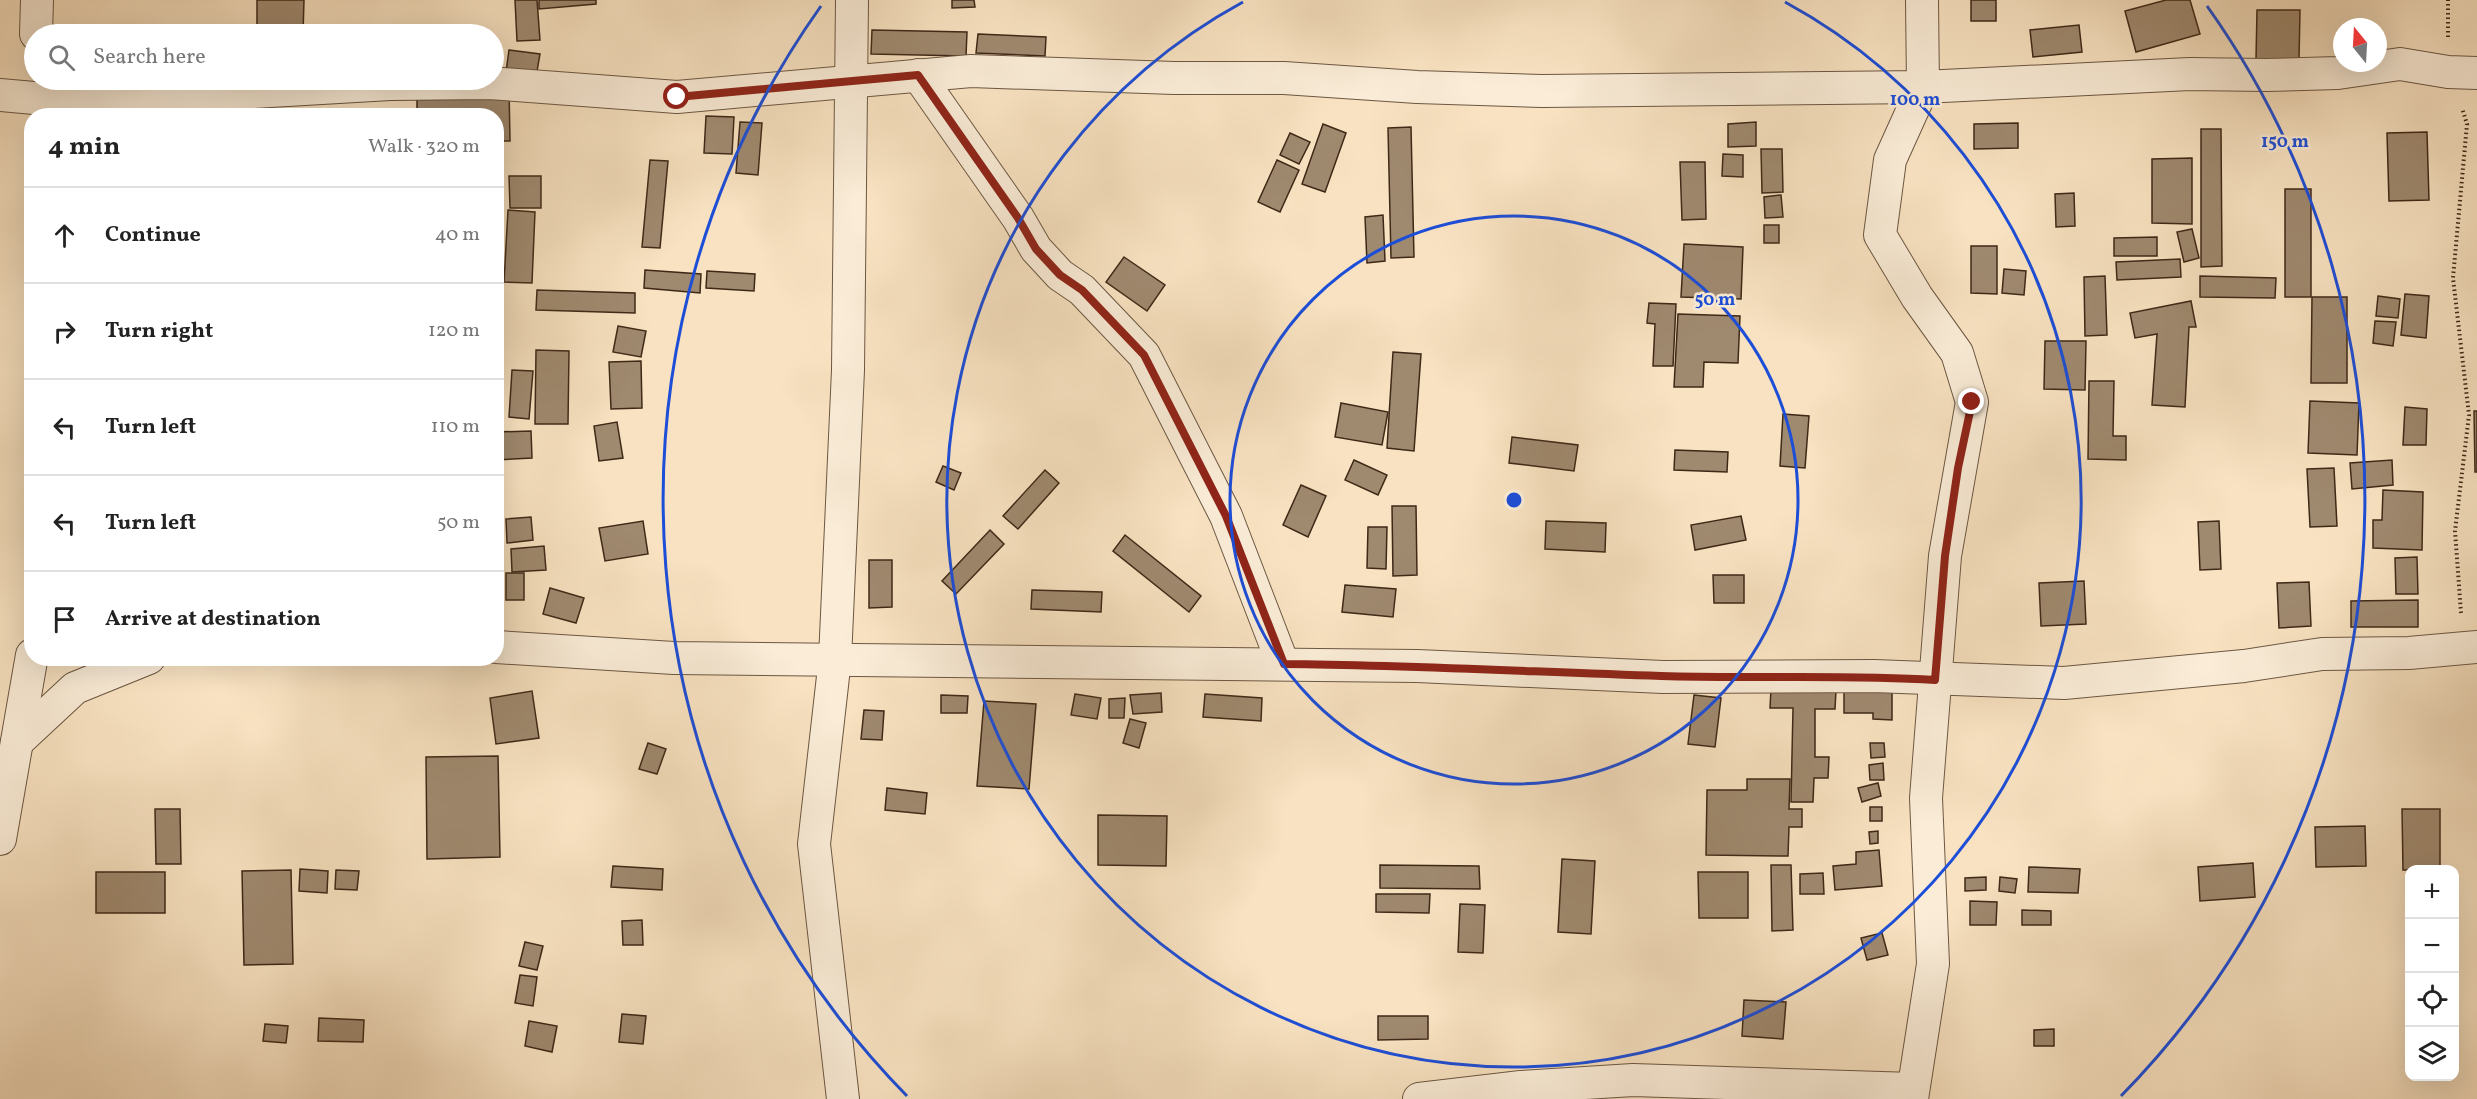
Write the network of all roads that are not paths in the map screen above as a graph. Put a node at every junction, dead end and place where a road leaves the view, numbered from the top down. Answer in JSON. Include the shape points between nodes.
{"nodes":[{"id":1,"x":37,"y":0,"type":"edge"},
{"id":2,"x":852,"y":0,"type":"edge"},
{"id":3,"x":1922,"y":0,"type":"edge"},
{"id":4,"x":36,"y":24,"type":"edge"},
{"id":5,"x":2462,"y":72,"type":"edge"},
{"id":6,"x":918,"y":75,"type":"junction"},
{"id":7,"x":852,"y":80,"type":"junction"},
{"id":8,"x":504,"y":84,"type":"edge"},
{"id":9,"x":1923,"y":87,"type":"junction"},
{"id":10,"x":288,"y":90,"type":"edge"},
{"id":11,"x":0,"y":95,"type":"edge"},
{"id":12,"x":35,"y":98,"type":"edge"},
{"id":13,"x":504,"y":647,"type":"edge"},
{"id":14,"x":2470,"y":647,"type":"edge"},
{"id":15,"x":836,"y":659,"type":"junction"},
{"id":16,"x":1284,"y":664,"type":"junction"},
{"id":17,"x":30,"y":666,"type":"edge"},
{"id":18,"x":129,"y":666,"type":"edge"},
{"id":19,"x":1935,"y":680,"type":"junction"},
{"id":20,"x":17,"y":742,"type":"junction"},
{"id":21,"x":0,"y":839,"type":"edge"},
{"id":22,"x":1913,"y":1094,"type":"edge"},
{"id":23,"x":843,"y":1099,"type":"edge"},
{"id":24,"x":1419,"y":1099,"type":"edge"}],
"edges":[{"from":1,"to":4,"type":"street"},
{"from":2,"to":7,"type":"street"},
{"from":3,"to":9,"type":"street"},
{"from":5,"to":9,"type":"street","via":[[2400,64],[2338,73],[2190,74]]},
{"from":6,"to":7,"type":"street"},
{"from":6,"to":9,"type":"street","via":[[971,71],[1284,78],[1542,91]]},
{"from":6,"to":16,"type":"street","via":[[1036,249],[1144,355],[1226,516]]},
{"from":7,"to":8,"type":"street","via":[[677,97]]},
{"from":7,"to":15,"type":"street","via":[[848,370]]},
{"from":9,"to":19,"type":"street","via":[[1890,160],[1880,235],[1957,353],[1972,402],[1945,556]]},
{"from":10,"to":12,"type":"street","via":[[169,97]]},
{"from":11,"to":12,"type":"street"},
{"from":13,"to":15,"type":"street","via":[[674,658]]},
{"from":14,"to":19,"type":"street","via":[[2409,653],[2322,654],[2064,684]]},
{"from":15,"to":16,"type":"street"},
{"from":15,"to":23,"type":"street","via":[[814,844]]},
{"from":16,"to":19,"type":"street"},
{"from":17,"to":20,"type":"street"},
{"from":18,"to":20,"type":"street","via":[[75,688]]},
{"from":19,"to":22,"type":"street","via":[[1926,798],[1933,964]]},
{"from":20,"to":21,"type":"street"},
{"from":22,"to":24,"type":"street","via":[[1633,1080]]}]}
